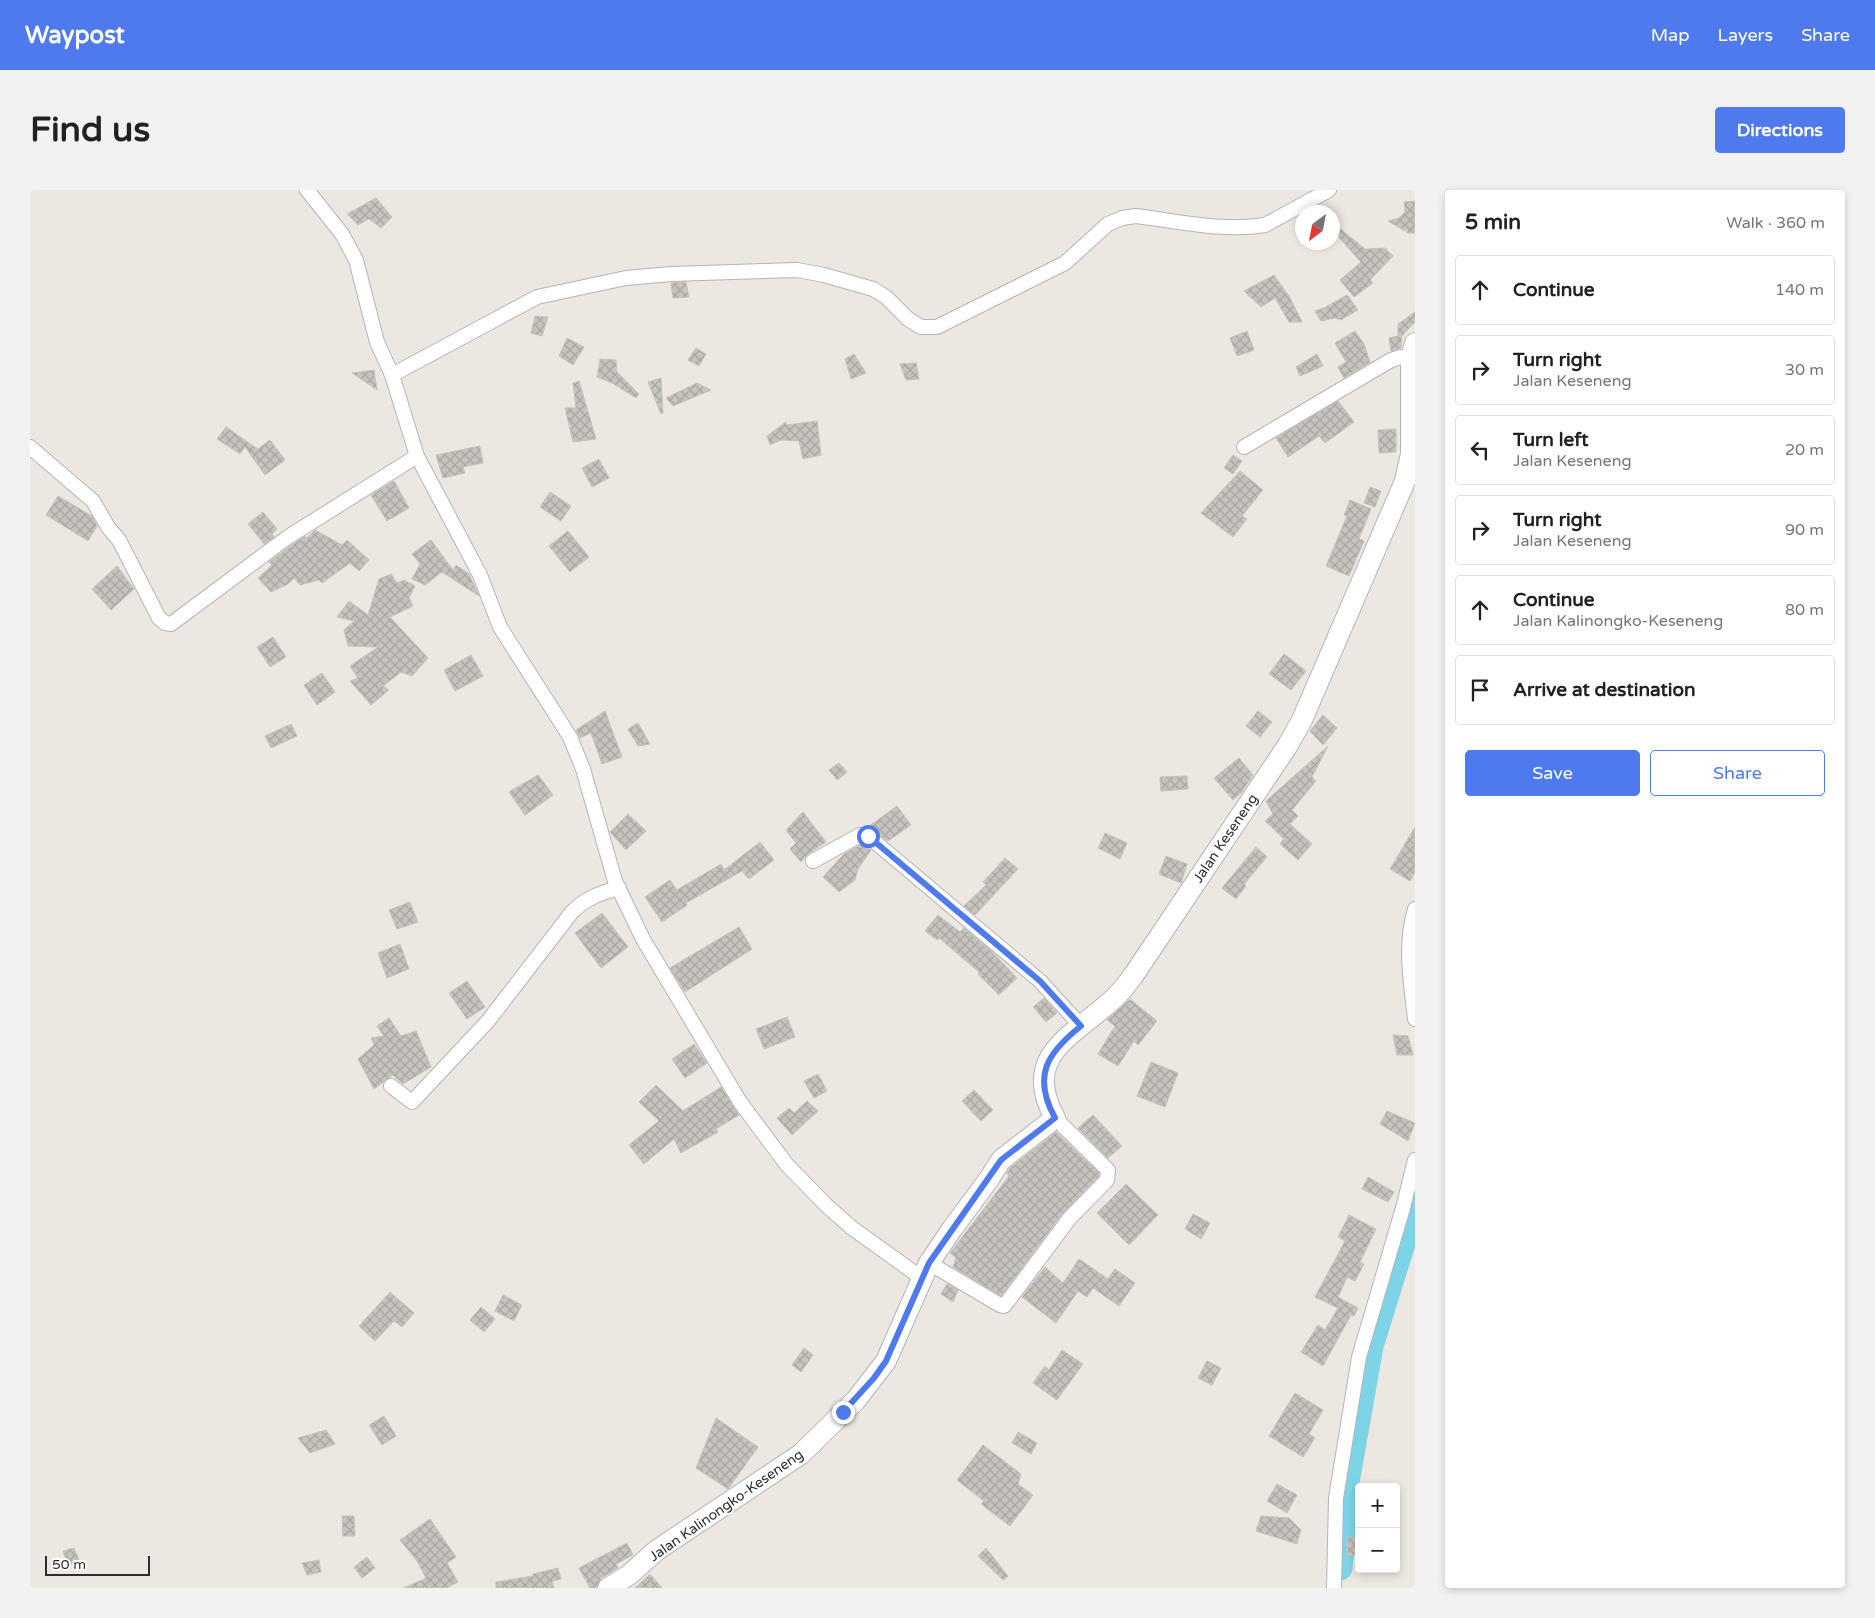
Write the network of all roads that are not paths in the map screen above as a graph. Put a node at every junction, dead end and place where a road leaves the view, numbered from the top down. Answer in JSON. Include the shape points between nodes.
{"nodes":[{"id":1,"x":307,"y":190,"type":"edge"},
{"id":2,"x":1329,"y":190,"type":"edge"},
{"id":3,"x":1413,"y":350,"type":"edge"},
{"id":4,"x":392,"y":375,"type":"junction"},
{"id":5,"x":30,"y":447,"type":"edge"},
{"id":6,"x":1244,"y":447,"type":"dead end"},
{"id":7,"x":1413,"y":454,"type":"edge"},
{"id":8,"x":417,"y":456,"type":"junction"},
{"id":9,"x":813,"y":861,"type":"dead end"},
{"id":10,"x":618,"y":888,"type":"junction"},
{"id":11,"x":1415,"y":909,"type":"edge"},
{"id":12,"x":1415,"y":1019,"type":"edge"},
{"id":13,"x":1081,"y":1026,"type":"junction"},
{"id":14,"x":391,"y":1086,"type":"dead end"},
{"id":15,"x":1055,"y":1118,"type":"junction"},
{"id":16,"x":1415,"y":1160,"type":"edge"},
{"id":17,"x":926,"y":1271,"type":"junction"},
{"id":18,"x":608,"y":1588,"type":"edge"},
{"id":19,"x":1334,"y":1588,"type":"edge"}],
"edges":[{"from":1,"to":4,"type":"street","via":[[342,234],[356,260],[377,342]]},
{"from":2,"to":4,"type":"street","via":[[1265,225],[1255,227],[1233,228],[1136,216],[1122,218],[1108,224],[1065,263],[937,327],[921,327],[873,289],[824,275],[789,270],[671,274],[626,278],[537,297]]},
{"from":3,"to":6,"type":"street"},
{"from":3,"to":7,"type":"street","name":"Jalan Keseneng"},
{"from":4,"to":8,"type":"street"},
{"from":5,"to":8,"type":"street","via":[[93,501],[119,540],[159,618],[172,624],[288,537]]},
{"from":7,"to":13,"type":"street","name":"Jalan Keseneng","via":[[1392,514],[1316,690],[1288,745],[1128,983],[1111,1002]]},
{"from":8,"to":10,"type":"street","via":[[480,575],[500,627],[570,737],[583,769]]},
{"from":9,"to":13,"type":"street","via":[[860,835],[868,836],[1040,981]]},
{"from":10,"to":14,"type":"street","via":[[597,894],[572,912],[488,1020],[412,1102]]},
{"from":10,"to":17,"type":"street","via":[[642,938],[740,1102],[787,1165],[852,1228]]},
{"from":11,"to":12,"type":"street","via":[[1409,927],[1409,966]]},
{"from":13,"to":15,"type":"street","name":"Jalan Keseneng","via":[[1053,1051],[1044,1071],[1044,1092]]},
{"from":15,"to":17,"type":"street","via":[[1001,1160]]},
{"from":15,"to":17,"type":"street","via":[[1108,1170],[1107,1180],[1069,1219],[1004,1306]]},
{"from":16,"to":19,"type":"street","via":[[1404,1208],[1359,1357],[1336,1498]]},
{"from":17,"to":18,"type":"street","name":"Jalan Kalinongko-Keseneng","via":[[880,1371],[808,1448],[657,1550],[629,1575]]}]}
